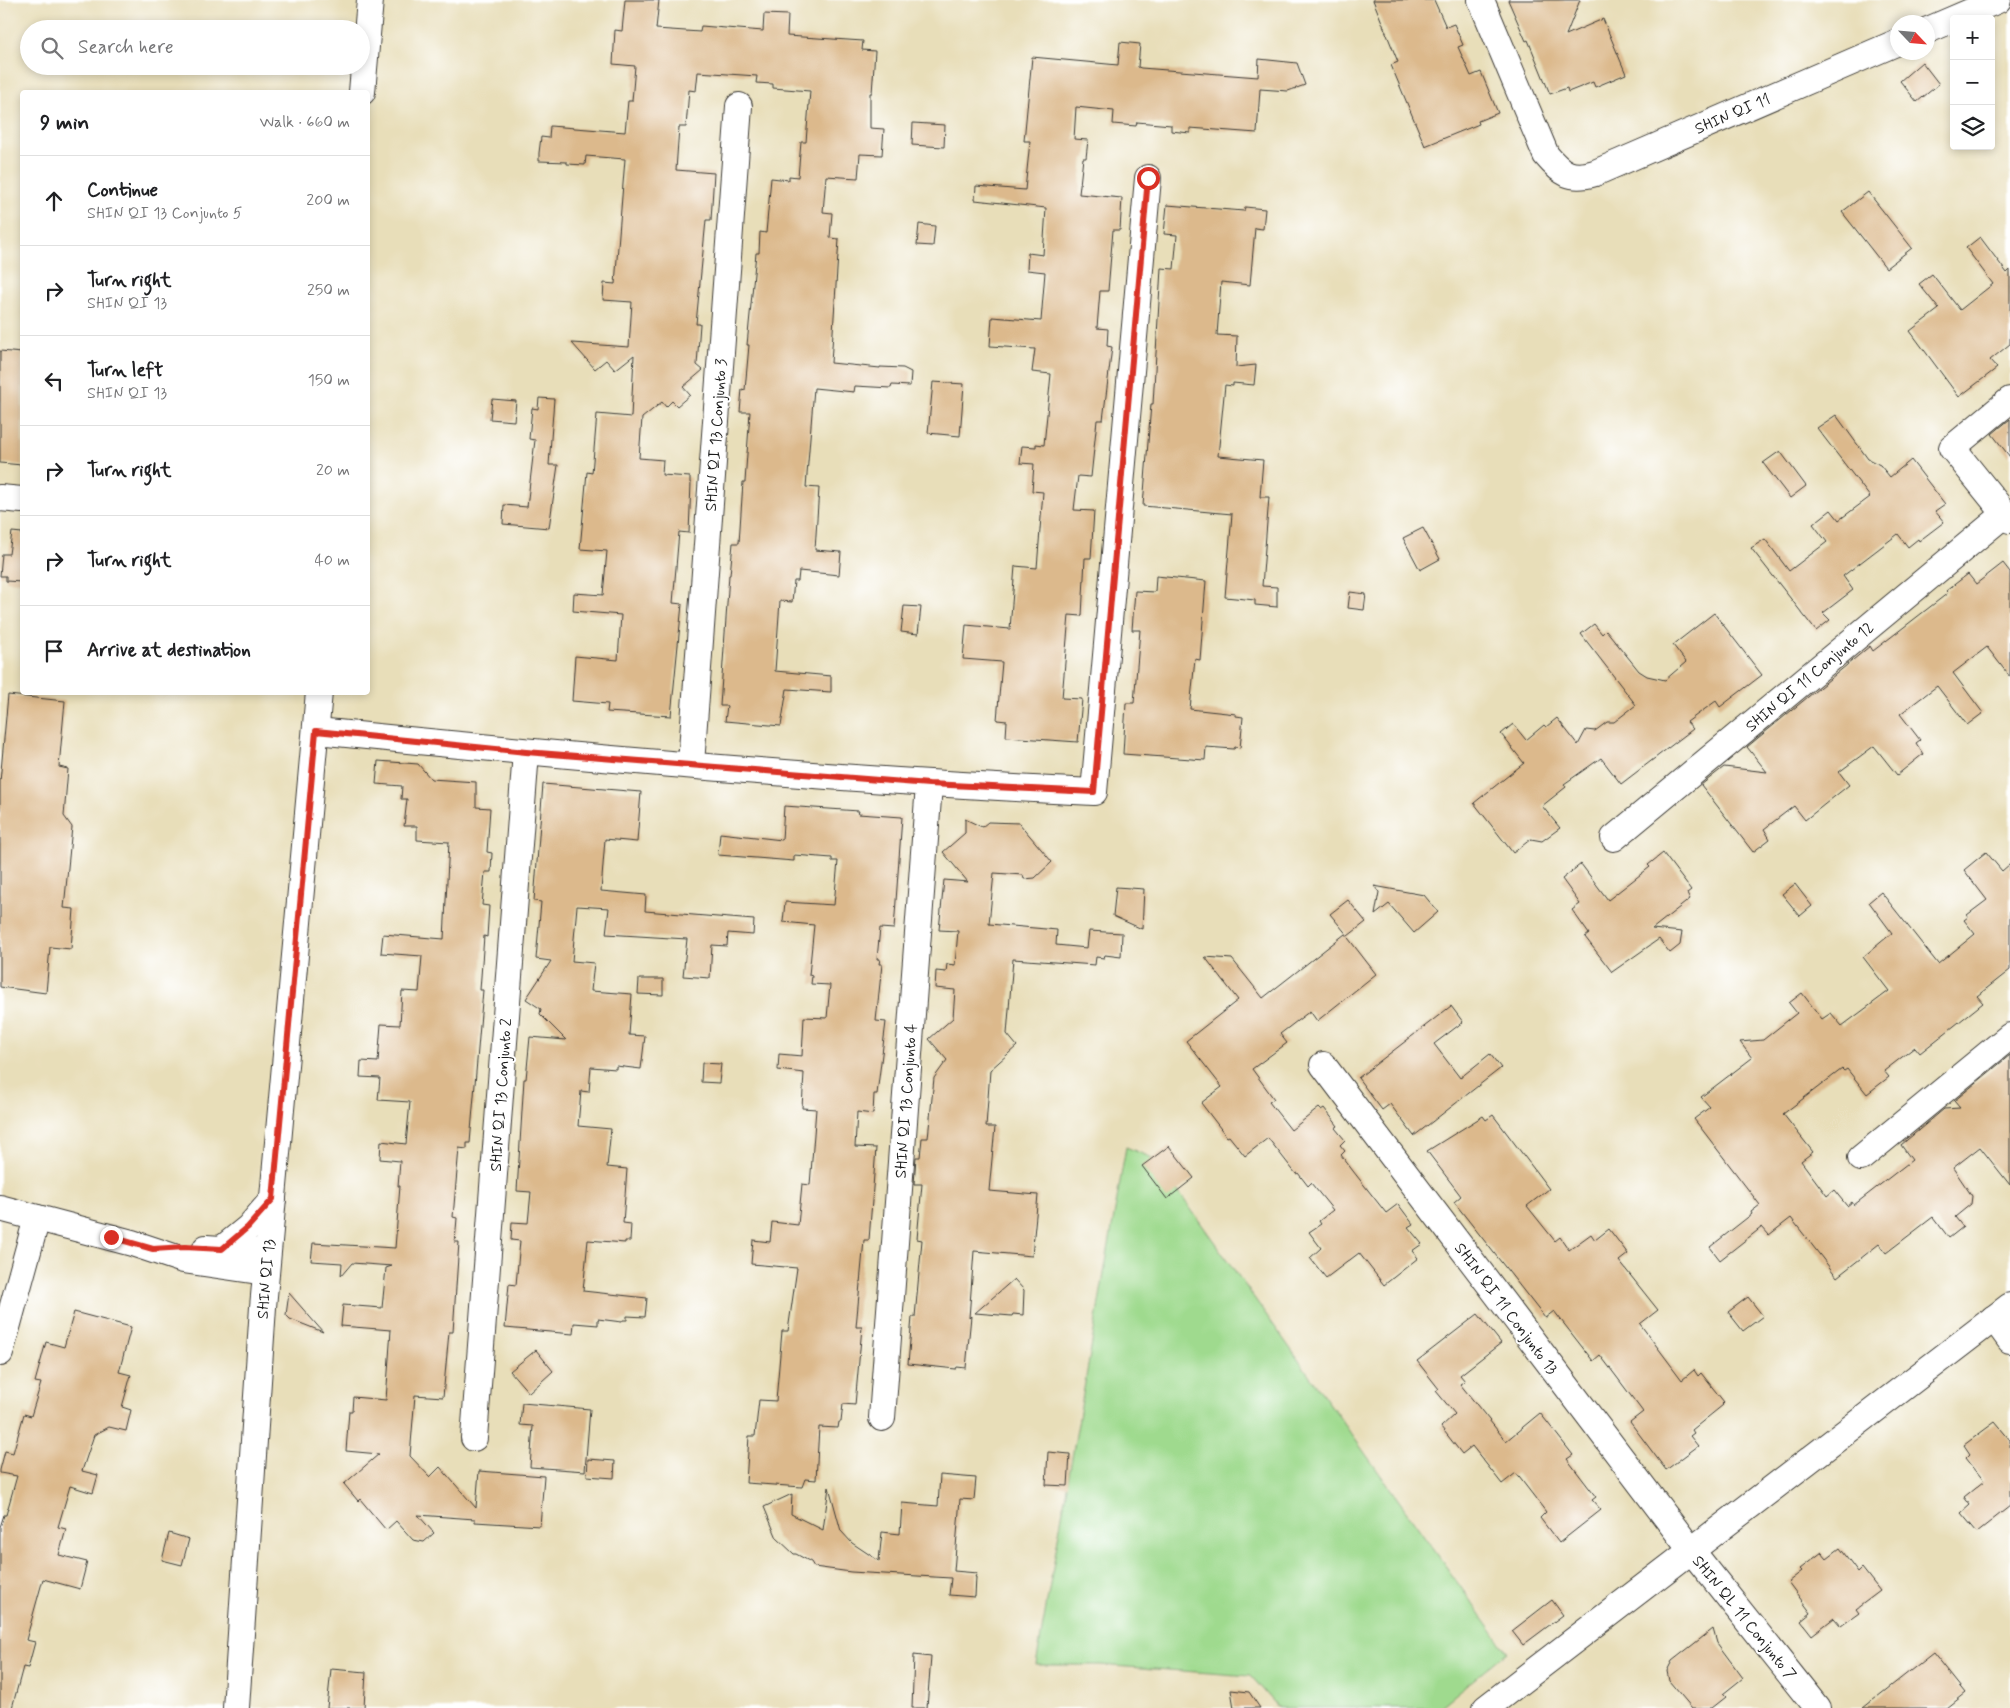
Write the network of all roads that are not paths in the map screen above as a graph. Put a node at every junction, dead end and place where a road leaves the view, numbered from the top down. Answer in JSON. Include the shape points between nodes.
{"nodes":[{"id":1,"x":370,"y":0,"type":"edge"},
{"id":2,"x":1481,"y":0,"type":"edge"},
{"id":3,"x":1998,"y":0,"type":"edge"},
{"id":4,"x":368,"y":20,"type":"edge"},
{"id":5,"x":1935,"y":27,"type":"edge"},
{"id":6,"x":1890,"y":45,"type":"edge"},
{"id":7,"x":363,"y":75,"type":"edge"},
{"id":8,"x":362,"y":90,"type":"edge"},
{"id":9,"x":739,"y":106,"type":"dead end"},
{"id":10,"x":1148,"y":178,"type":"dead end"},
{"id":11,"x":2010,"y":400,"type":"edge"},
{"id":12,"x":0,"y":498,"type":"edge"},
{"id":13,"x":20,"y":500,"type":"edge"},
{"id":14,"x":2007,"y":517,"type":"edge"},
{"id":15,"x":319,"y":695,"type":"edge"},
{"id":16,"x":316,"y":731,"type":"junction"},
{"id":17,"x":526,"y":752,"type":"junction"},
{"id":18,"x":691,"y":764,"type":"junction"},
{"id":19,"x":929,"y":784,"type":"junction"},
{"id":20,"x":1614,"y":838,"type":"dead end"},
{"id":21,"x":2010,"y":1036,"type":"edge"},
{"id":22,"x":1323,"y":1065,"type":"dead end"},
{"id":23,"x":1861,"y":1158,"type":"dead end"},
{"id":24,"x":273,"y":1199,"type":"junction"},
{"id":25,"x":0,"y":1208,"type":"edge"},
{"id":26,"x":37,"y":1218,"type":"junction"},
{"id":27,"x":222,"y":1257,"type":"junction"},
{"id":28,"x":267,"y":1262,"type":"junction"},
{"id":29,"x":263,"y":1307,"type":"junction"},
{"id":30,"x":2002,"y":1312,"type":"edge"},
{"id":31,"x":2010,"y":1340,"type":"edge"},
{"id":32,"x":0,"y":1352,"type":"edge"},
{"id":33,"x":882,"y":1418,"type":"dead end"},
{"id":34,"x":474,"y":1438,"type":"dead end"},
{"id":35,"x":1691,"y":1550,"type":"junction"},
{"id":36,"x":236,"y":1708,"type":"edge"},
{"id":37,"x":1486,"y":1708,"type":"edge"},
{"id":38,"x":1817,"y":1708,"type":"edge"}],
"edges":[{"from":1,"to":4,"type":"street"},
{"from":2,"to":6,"type":"street","name":"SHIN QI 11","via":[[1546,155],[1566,174],[1580,177]]},
{"from":3,"to":5,"type":"street"},
{"from":7,"to":8,"type":"street"},
{"from":9,"to":18,"type":"street","name":"SHIN QI 13 Conjunto 3"},
{"from":10,"to":19,"type":"street","via":[[1094,792]]},
{"from":11,"to":14,"type":"street","via":[[1952,448]]},
{"from":12,"to":13,"type":"street"},
{"from":14,"to":20,"type":"street","name":"SHIN QI 11 Conjunto 12"},
{"from":15,"to":16,"type":"street","name":"SHIN QI 13"},
{"from":16,"to":17,"type":"street"},
{"from":16,"to":24,"type":"street","name":"SHIN QI 13"},
{"from":17,"to":18,"type":"street"},
{"from":17,"to":34,"type":"street","name":"SHIN QI 13 Conjunto 2"},
{"from":18,"to":19,"type":"street"},
{"from":19,"to":33,"type":"street","name":"SHIN QI 13 Conjunto 4"},
{"from":21,"to":23,"type":"street"},
{"from":22,"to":35,"type":"street","name":"SHIN QI 11 Conjunto 13"},
{"from":24,"to":27,"type":"street"},
{"from":24,"to":28,"type":"street","name":"SHIN QI 13"},
{"from":25,"to":26,"type":"street"},
{"from":26,"to":27,"type":"street","via":[[153,1249],[185,1247]]},
{"from":26,"to":32,"type":"street"},
{"from":27,"to":28,"type":"street"},
{"from":27,"to":29,"type":"street"},
{"from":28,"to":29,"type":"street","name":"SHIN QI 13"},
{"from":29,"to":36,"type":"street","name":"SHIN QI 13"},
{"from":30,"to":31,"type":"street"},
{"from":30,"to":35,"type":"street"},
{"from":35,"to":37,"type":"street"},
{"from":35,"to":38,"type":"street","name":"SHIN QL 11 Conjunto 7"}]}
